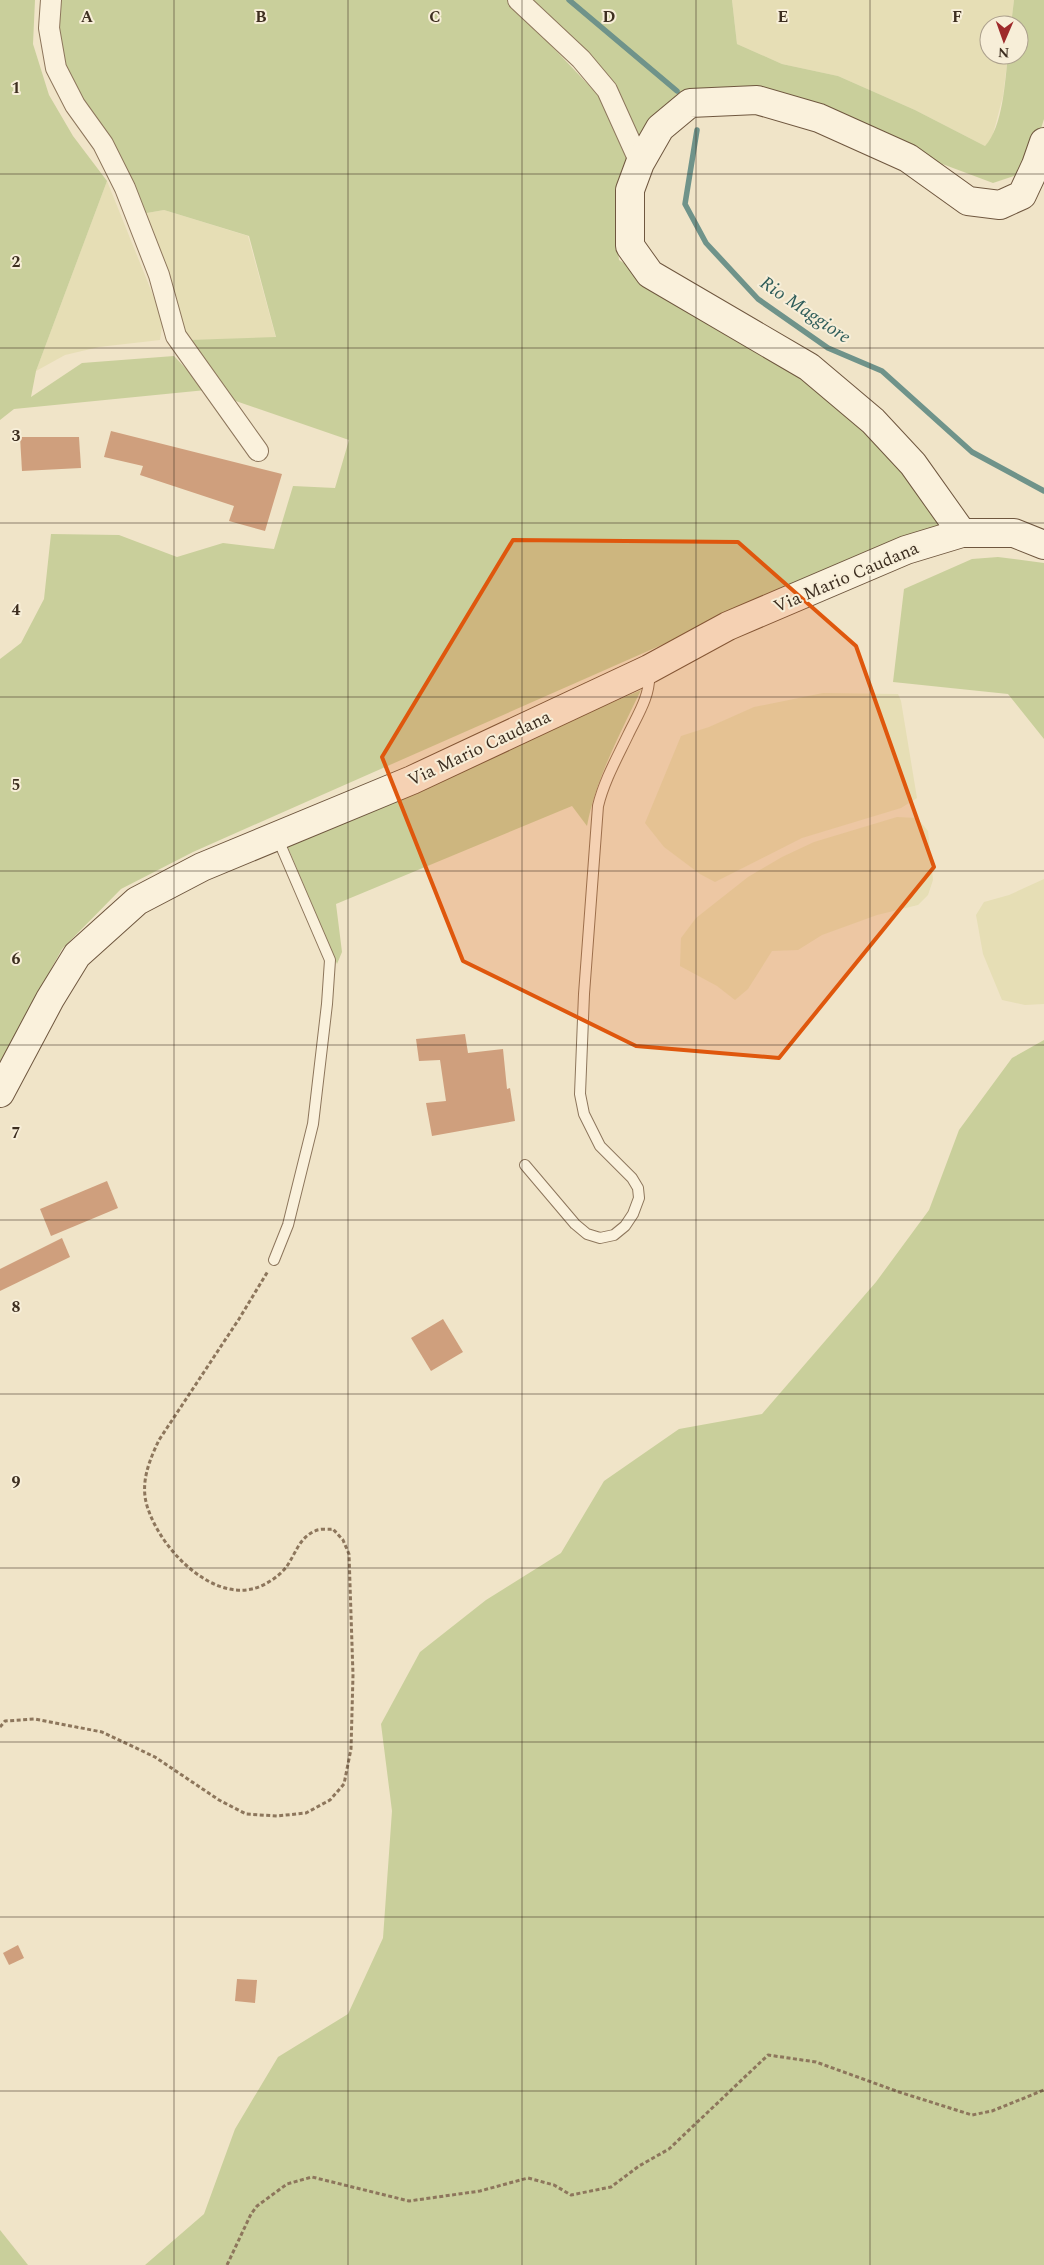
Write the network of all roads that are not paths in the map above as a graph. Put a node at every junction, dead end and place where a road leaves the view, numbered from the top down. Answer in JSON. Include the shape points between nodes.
{"nodes":[{"id":1,"x":51,"y":0,"type":"edge"},
{"id":2,"x":518,"y":0,"type":"edge"},
{"id":3,"x":1044,"y":142,"type":"edge"},
{"id":4,"x":640,"y":163,"type":"junction"},
{"id":5,"x":258,"y":450,"type":"dead end"},
{"id":6,"x":962,"y":532,"type":"junction"},
{"id":7,"x":1044,"y":545,"type":"edge"},
{"id":8,"x":649,"y":670,"type":"junction"},
{"id":9,"x":276,"y":836,"type":"junction"},
{"id":10,"x":0,"y":1093,"type":"edge"},
{"id":11,"x":525,"y":1165,"type":"dead end"},
{"id":12,"x":274,"y":1260,"type":"road end"}],
"edges":[{"from":1,"to":5,"type":"street","via":[[49,28],[56,68],[125,188],[159,276],[176,336]]},
{"from":2,"to":4,"type":"street","via":[[581,59],[607,90]]},
{"from":3,"to":4,"type":"main road","via":[[1022,195],[1000,205],[968,201],[908,158],[819,118],[757,100],[690,103],[660,128]]},
{"from":4,"to":6,"type":"main road","via":[[630,190],[630,246],[650,274],[809,367],[873,421],[913,464]]},
{"from":6,"to":7,"type":"main road","name":"Via Mario Caudana","via":[[1014,533]]},
{"from":6,"to":8,"type":"main road","name":"Via Mario Caudana","via":[[906,550],[728,626]]},
{"from":8,"to":9,"type":"main road","name":"Via Mario Caudana","via":[[412,780]]},
{"from":8,"to":11,"type":"lane","via":[[648,690],[642,709],[610,773],[598,806],[580,1094],[584,1114],[600,1146],[638,1188],[639,1198],[634,1214],[614,1234],[600,1238],[588,1234],[575,1224]]},
{"from":9,"to":10,"type":"main road","name":"Via Mario Caudana","via":[[202,867],[137,901],[76,955]]},
{"from":9,"to":12,"type":"lane","via":[[330,960],[313,1124],[288,1225]]}]}
